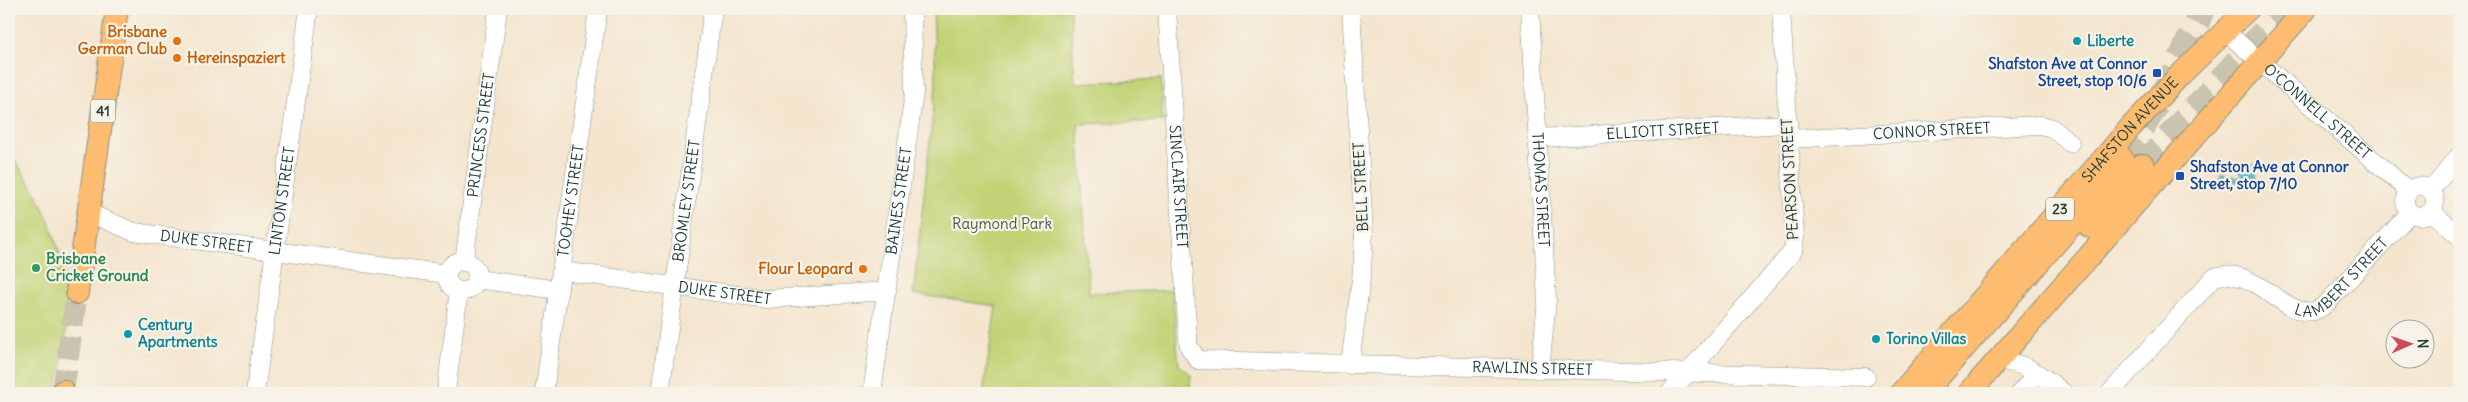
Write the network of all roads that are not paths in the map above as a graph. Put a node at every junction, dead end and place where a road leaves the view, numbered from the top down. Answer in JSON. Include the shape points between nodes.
{"nodes":[{"id":1,"x":117,"y":9,"type":"edge"},
{"id":2,"x":309,"y":9,"type":"edge"},
{"id":3,"x":498,"y":9,"type":"edge"},
{"id":4,"x":598,"y":9,"type":"edge"},
{"id":5,"x":713,"y":9,"type":"edge"},
{"id":6,"x":912,"y":9,"type":"edge"},
{"id":7,"x":1167,"y":9,"type":"edge"},
{"id":8,"x":1351,"y":9,"type":"edge"},
{"id":9,"x":1530,"y":9,"type":"edge"},
{"id":10,"x":1781,"y":9,"type":"edge"},
{"id":11,"x":2248,"y":9,"type":"edge"},
{"id":12,"x":2306,"y":9,"type":"edge"},
{"id":13,"x":2226,"y":32,"type":"junction"},
{"id":14,"x":2259,"y":61,"type":"junction"},
{"id":15,"x":1788,"y":132,"type":"junction"},
{"id":16,"x":1538,"y":138,"type":"junction"},
{"id":17,"x":2070,"y":143,"type":"dead end"},
{"id":18,"x":2459,"y":156,"type":"edge"},
{"id":19,"x":2431,"y":190,"type":"junction"},
{"id":20,"x":2409,"y":191,"type":"junction"},
{"id":21,"x":2410,"y":212,"type":"junction"},
{"id":22,"x":2432,"y":212,"type":"junction"},
{"id":23,"x":89,"y":213,"type":"junction"},
{"id":24,"x":2459,"y":236,"type":"edge"},
{"id":25,"x":275,"y":251,"type":"junction"},
{"id":26,"x":464,"y":262,"type":"junction"},
{"id":27,"x":562,"y":271,"type":"junction"},
{"id":28,"x":447,"y":274,"type":"junction"},
{"id":29,"x":476,"y":279,"type":"junction"},
{"id":30,"x":674,"y":286,"type":"junction"},
{"id":31,"x":559,"y":290,"type":"junction"},
{"id":32,"x":459,"y":291,"type":"junction"},
{"id":33,"x":886,"y":291,"type":"junction"},
{"id":34,"x":77,"y":293,"type":"tunnel mouth"},
{"id":35,"x":1198,"y":360,"type":"joint"},
{"id":36,"x":1998,"y":360,"type":"junction"},
{"id":37,"x":1350,"y":365,"type":"junction"},
{"id":38,"x":1540,"y":370,"type":"junction"},
{"id":39,"x":1688,"y":373,"type":"junction"},
{"id":40,"x":2037,"y":373,"type":"junction"},
{"id":41,"x":1866,"y":377,"type":"dead end"},
{"id":42,"x":255,"y":393,"type":"edge"},
{"id":43,"x":446,"y":393,"type":"edge"},
{"id":44,"x":544,"y":393,"type":"edge"},
{"id":45,"x":660,"y":393,"type":"edge"},
{"id":46,"x":872,"y":393,"type":"edge"},
{"id":47,"x":1670,"y":393,"type":"edge"},
{"id":48,"x":1901,"y":393,"type":"edge"},
{"id":49,"x":1922,"y":393,"type":"edge"},
{"id":50,"x":1943,"y":393,"type":"edge"},
{"id":51,"x":1969,"y":393,"type":"edge"},
{"id":52,"x":2020,"y":393,"type":"edge"},
{"id":53,"x":2064,"y":393,"type":"edge"},
{"id":54,"x":2110,"y":393,"type":"edge"}],
"edges":[{"from":1,"to":23,"type":"main road","number":"41"},
{"from":2,"to":25,"type":"street","name":"LINTON STREET"},
{"from":3,"to":26,"type":"street","name":"PRINCESS STREET"},
{"from":4,"to":27,"type":"street","name":"TOOHEY STREET"},
{"from":5,"to":30,"type":"street","name":"BROMLEY STREET"},
{"from":6,"to":33,"type":"street","name":"BAINES STREET","via":[[914,93]]},
{"from":7,"to":35,"type":"street","name":"SINCLAIR STREET","via":[[1188,339],[1189,347]]},
{"from":8,"to":37,"type":"street","name":"BELL STREET","via":[[1364,233]]},
{"from":9,"to":16,"type":"street","name":"THOMAS STREET"},
{"from":10,"to":15,"type":"street","name":"PEARSON STREET"},
{"from":11,"to":13,"type":"main road","name":"SHAFSTON AVENUE","number":"23"},
{"from":12,"to":14,"type":"main road"},
{"from":13,"to":14,"type":"street","name":"O'CONNELL STREET"},
{"from":13,"to":48,"type":"main road","name":"SHAFSTON AVENUE","number":"23","via":[[2178,76],[2125,134]]},
{"from":14,"to":20,"type":"street","name":"O'CONNELL STREET"},
{"from":14,"to":36,"type":"main road"},
{"from":15,"to":16,"type":"street","name":"ELLIOTT STREET"},
{"from":15,"to":17,"type":"street","name":"CONNOR STREET","via":[[2040,125],[2052,128]]},
{"from":15,"to":39,"type":"street","name":"PEARSON STREET","via":[[1795,238],[1793,251]]},
{"from":16,"to":38,"type":"street","name":"THOMAS STREET","via":[[1547,300]]},
{"from":18,"to":19,"type":"street"},
{"from":19,"to":20,"type":"street","via":[[2420,186]]},
{"from":19,"to":22,"type":"street","via":[[2436,201]]},
{"from":20,"to":21,"type":"street","via":[[2405,203]]},
{"from":21,"to":22,"type":"street","via":[[2421,217]]},
{"from":21,"to":54,"type":"street","name":"LAMBERT STREET","via":[[2330,300],[2314,311],[2291,306],[2239,275],[2214,277]]},
{"from":22,"to":24,"type":"street"},
{"from":23,"to":25,"type":"street","name":"DUKE STREET","via":[[134,232]]},
{"from":23,"to":34,"type":"main road","number":"41"},
{"from":25,"to":28,"type":"street","name":"DUKE STREET"},
{"from":25,"to":42,"type":"street","name":"LINTON STREET"},
{"from":26,"to":28,"type":"street","via":[[455,263]]},
{"from":26,"to":29,"type":"street","via":[[472,266]]},
{"from":27,"to":30,"type":"street","name":"DUKE STREET"},
{"from":27,"to":31,"type":"street","name":"TOOHEY STREET"},
{"from":28,"to":32,"type":"street","via":[[451,287]]},
{"from":29,"to":31,"type":"street"},
{"from":29,"to":32,"type":"street","via":[[472,287]]},
{"from":30,"to":33,"type":"street","name":"DUKE STREET","via":[[782,299]]},
{"from":30,"to":45,"type":"street","name":"BROMLEY STREET"},
{"from":31,"to":44,"type":"street","name":"TOOHEY STREET"},
{"from":32,"to":43,"type":"street"},
{"from":33,"to":46,"type":"street","name":"BAINES STREET"},
{"from":35,"to":37,"type":"street","name":"RAWLINS STREET"},
{"from":36,"to":40,"type":"street","via":[[2016,361]]},
{"from":36,"to":51,"type":"main road"},
{"from":37,"to":38,"type":"street","name":"RAWLINS STREET"},
{"from":38,"to":39,"type":"street","name":"RAWLINS STREET"},
{"from":39,"to":41,"type":"street","name":"RAWLINS STREET"},
{"from":39,"to":47,"type":"street","name":"PEARSON STREET"},
{"from":40,"to":52,"type":"street"},
{"from":40,"to":53,"type":"street"},
{"from":49,"to":50,"type":"highway","via":[[2080,212],[2131,163]]}]}
